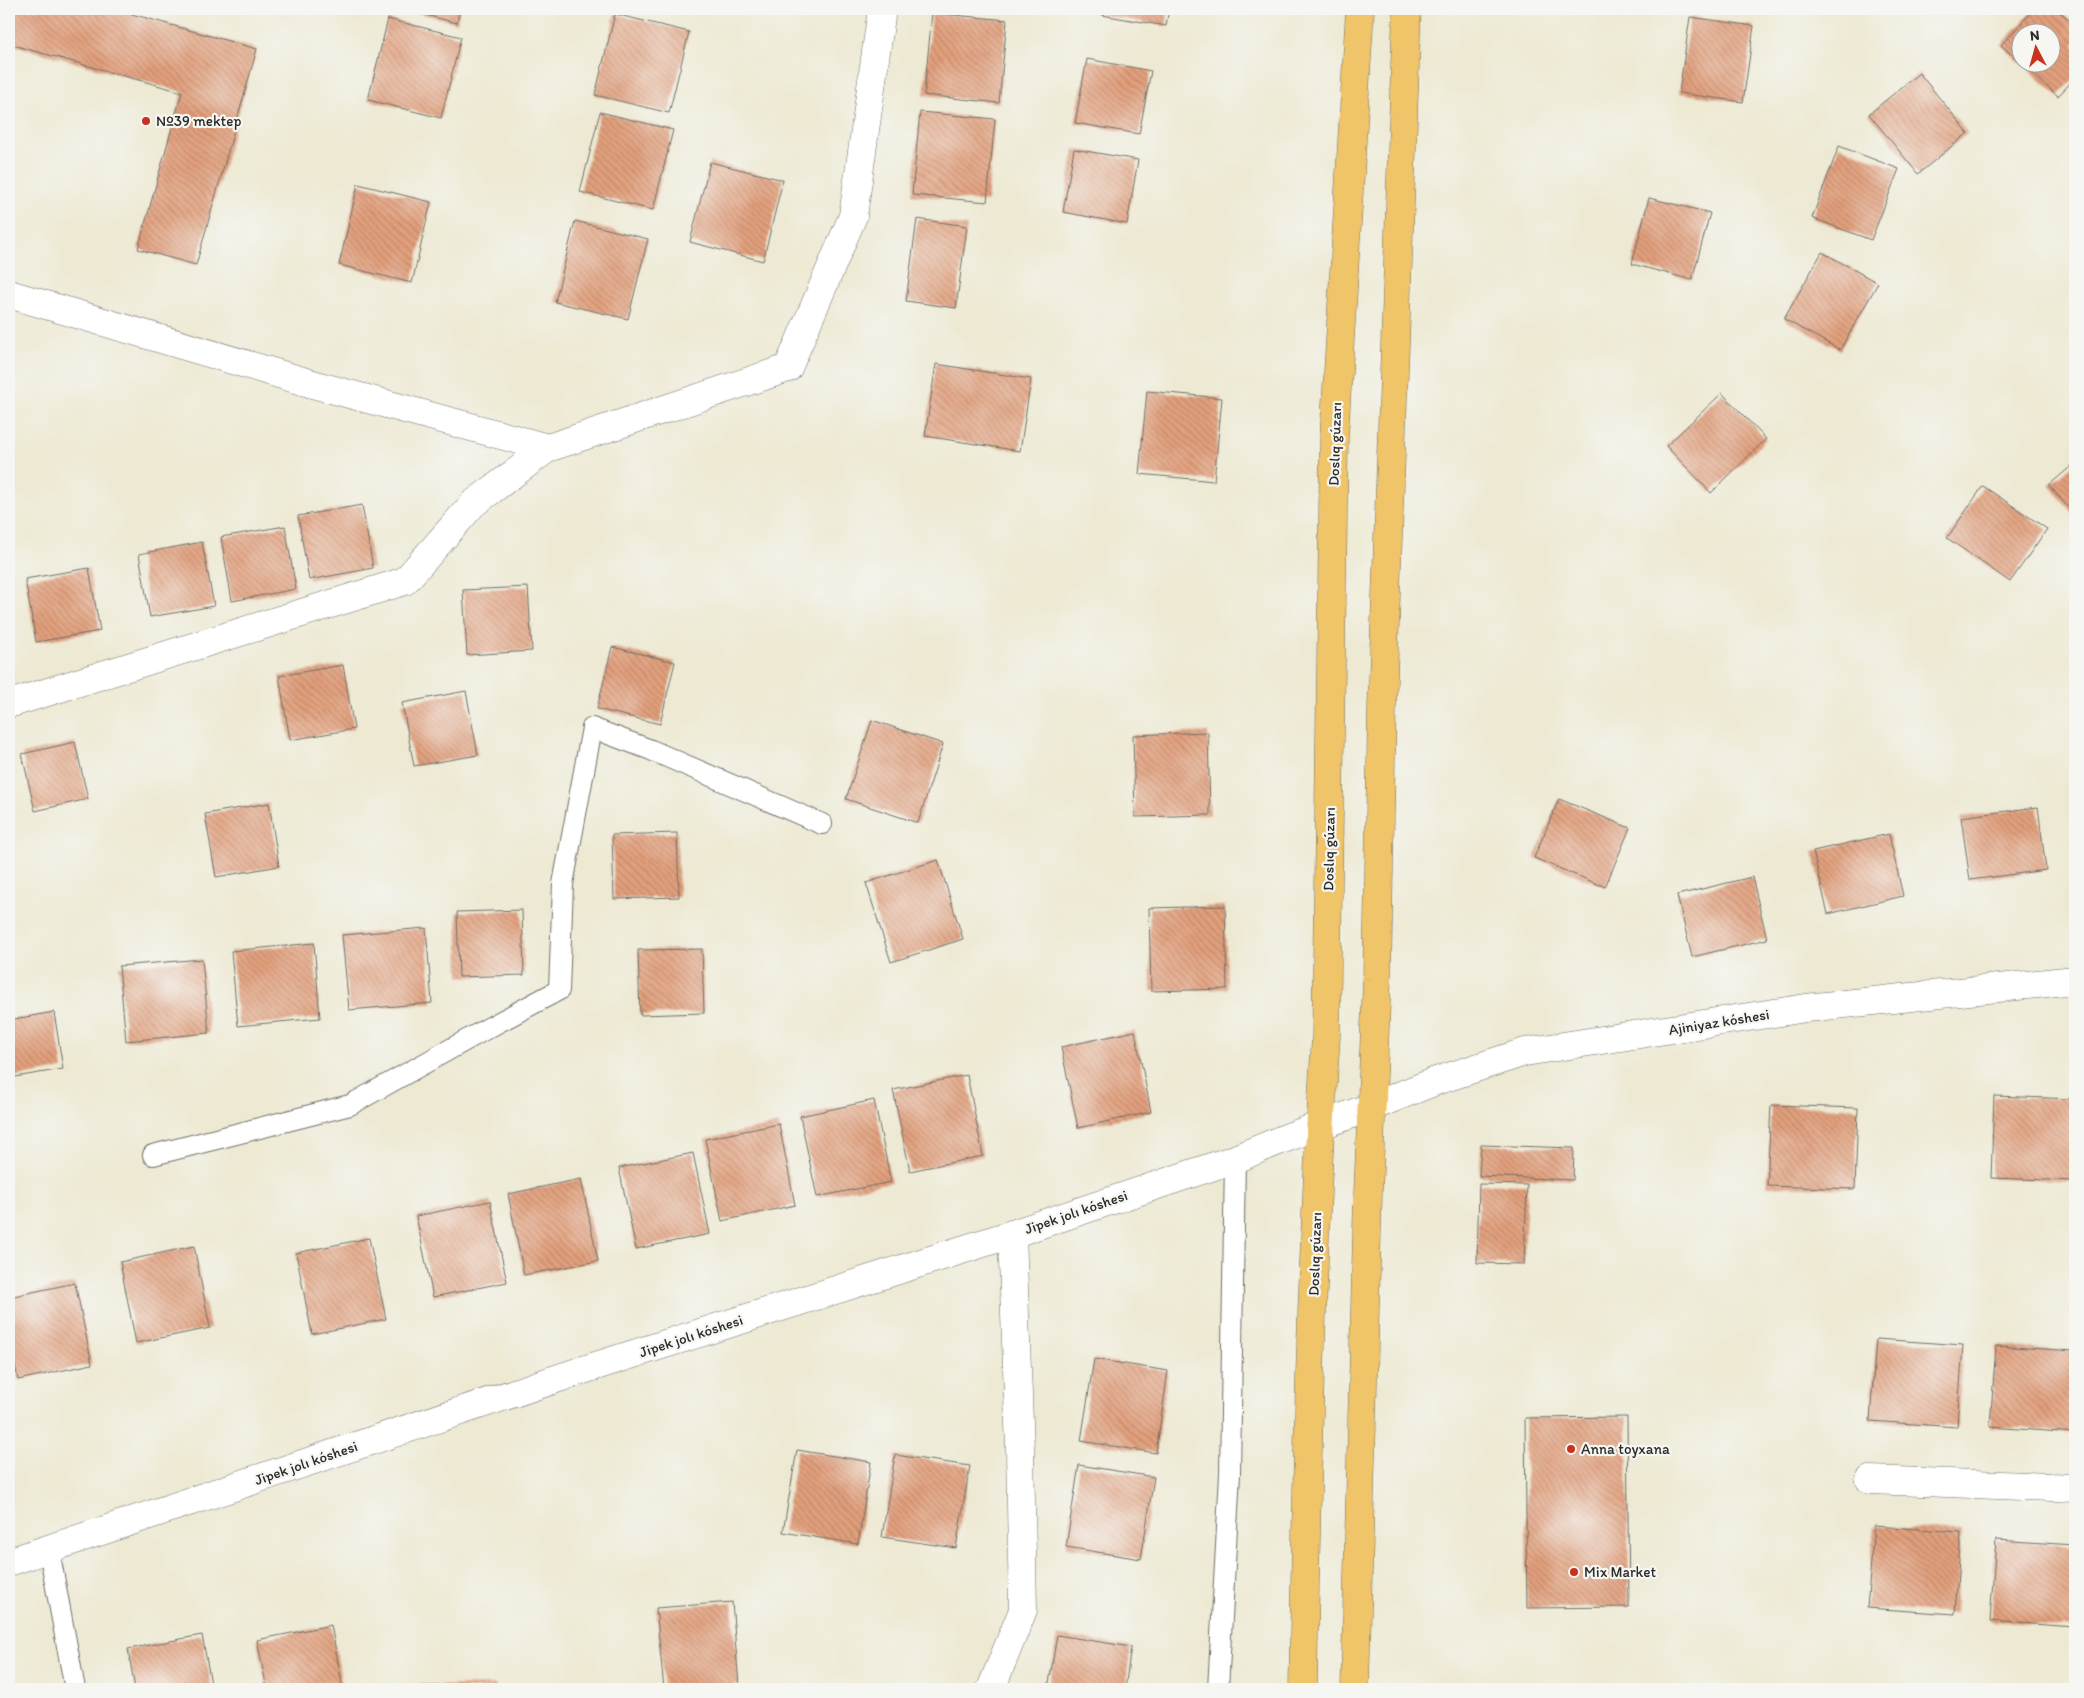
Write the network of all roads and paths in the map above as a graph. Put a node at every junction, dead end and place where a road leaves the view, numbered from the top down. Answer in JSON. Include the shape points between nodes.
{"nodes":[{"id":1,"x":882,"y":9,"type":"edge"},
{"id":2,"x":1360,"y":9,"type":"edge"},
{"id":3,"x":1407,"y":9,"type":"edge"},
{"id":4,"x":9,"y":294,"type":"edge"},
{"id":5,"x":548,"y":448,"type":"junction"},
{"id":6,"x":9,"y":704,"type":"edge"},
{"id":7,"x":822,"y":824,"type":"dead end"},
{"id":8,"x":2075,"y":980,"type":"edge"},
{"id":9,"x":1372,"y":1107,"type":"junction"},
{"id":10,"x":1320,"y":1126,"type":"junction"},
{"id":11,"x":153,"y":1155,"type":"dead end"},
{"id":12,"x":1235,"y":1159,"type":"junction"},
{"id":13,"x":1012,"y":1234,"type":"junction"},
{"id":14,"x":1870,"y":1480,"type":"dead end"},
{"id":15,"x":2075,"y":1488,"type":"edge"},
{"id":16,"x":49,"y":1550,"type":"junction"},
{"id":17,"x":9,"y":1562,"type":"edge"},
{"id":18,"x":75,"y":1689,"type":"edge"},
{"id":19,"x":991,"y":1689,"type":"edge"},
{"id":20,"x":1218,"y":1689,"type":"edge"},
{"id":21,"x":1303,"y":1689,"type":"edge"},
{"id":22,"x":1355,"y":1689,"type":"edge"}],
"edges":[{"from":1,"to":5,"type":"street","via":[[853,216],[788,368]]},
{"from":2,"to":10,"type":"main road","name":"Doslıq gúzarı","via":[[1334,438],[1326,1027]]},
{"from":3,"to":9,"type":"main road","via":[[1382,707]]},
{"from":4,"to":5,"type":"street","via":[[316,385]]},
{"from":5,"to":6,"type":"street","via":[[473,504],[405,581]]},
{"from":7,"to":11,"type":"lane","via":[[592,728],[563,884],[559,990],[350,1105]]},
{"from":8,"to":9,"type":"street","name":"Ajiniyaz kóshesi","via":[[1806,1008],[1525,1052],[1436,1081]]},
{"from":9,"to":10,"type":"street","name":"Jipek jolı kóshesi"},
{"from":9,"to":22,"type":"main road"},
{"from":10,"to":12,"type":"street","name":"Jipek jolı kóshesi"},
{"from":10,"to":21,"type":"main road","name":"Doslıq gúzarı"},
{"from":12,"to":13,"type":"street","name":"Jipek jolı kóshesi"},
{"from":12,"to":20,"type":"lane","via":[[1230,1474]]},
{"from":13,"to":16,"type":"street","name":"Jipek jolı kóshesi","via":[[583,1370]]},
{"from":13,"to":19,"type":"street","via":[[1023,1610]]},
{"from":14,"to":15,"type":"street"},
{"from":16,"to":17,"type":"street","name":"Jipek jolı kóshesi"},
{"from":16,"to":18,"type":"lane"}]}
